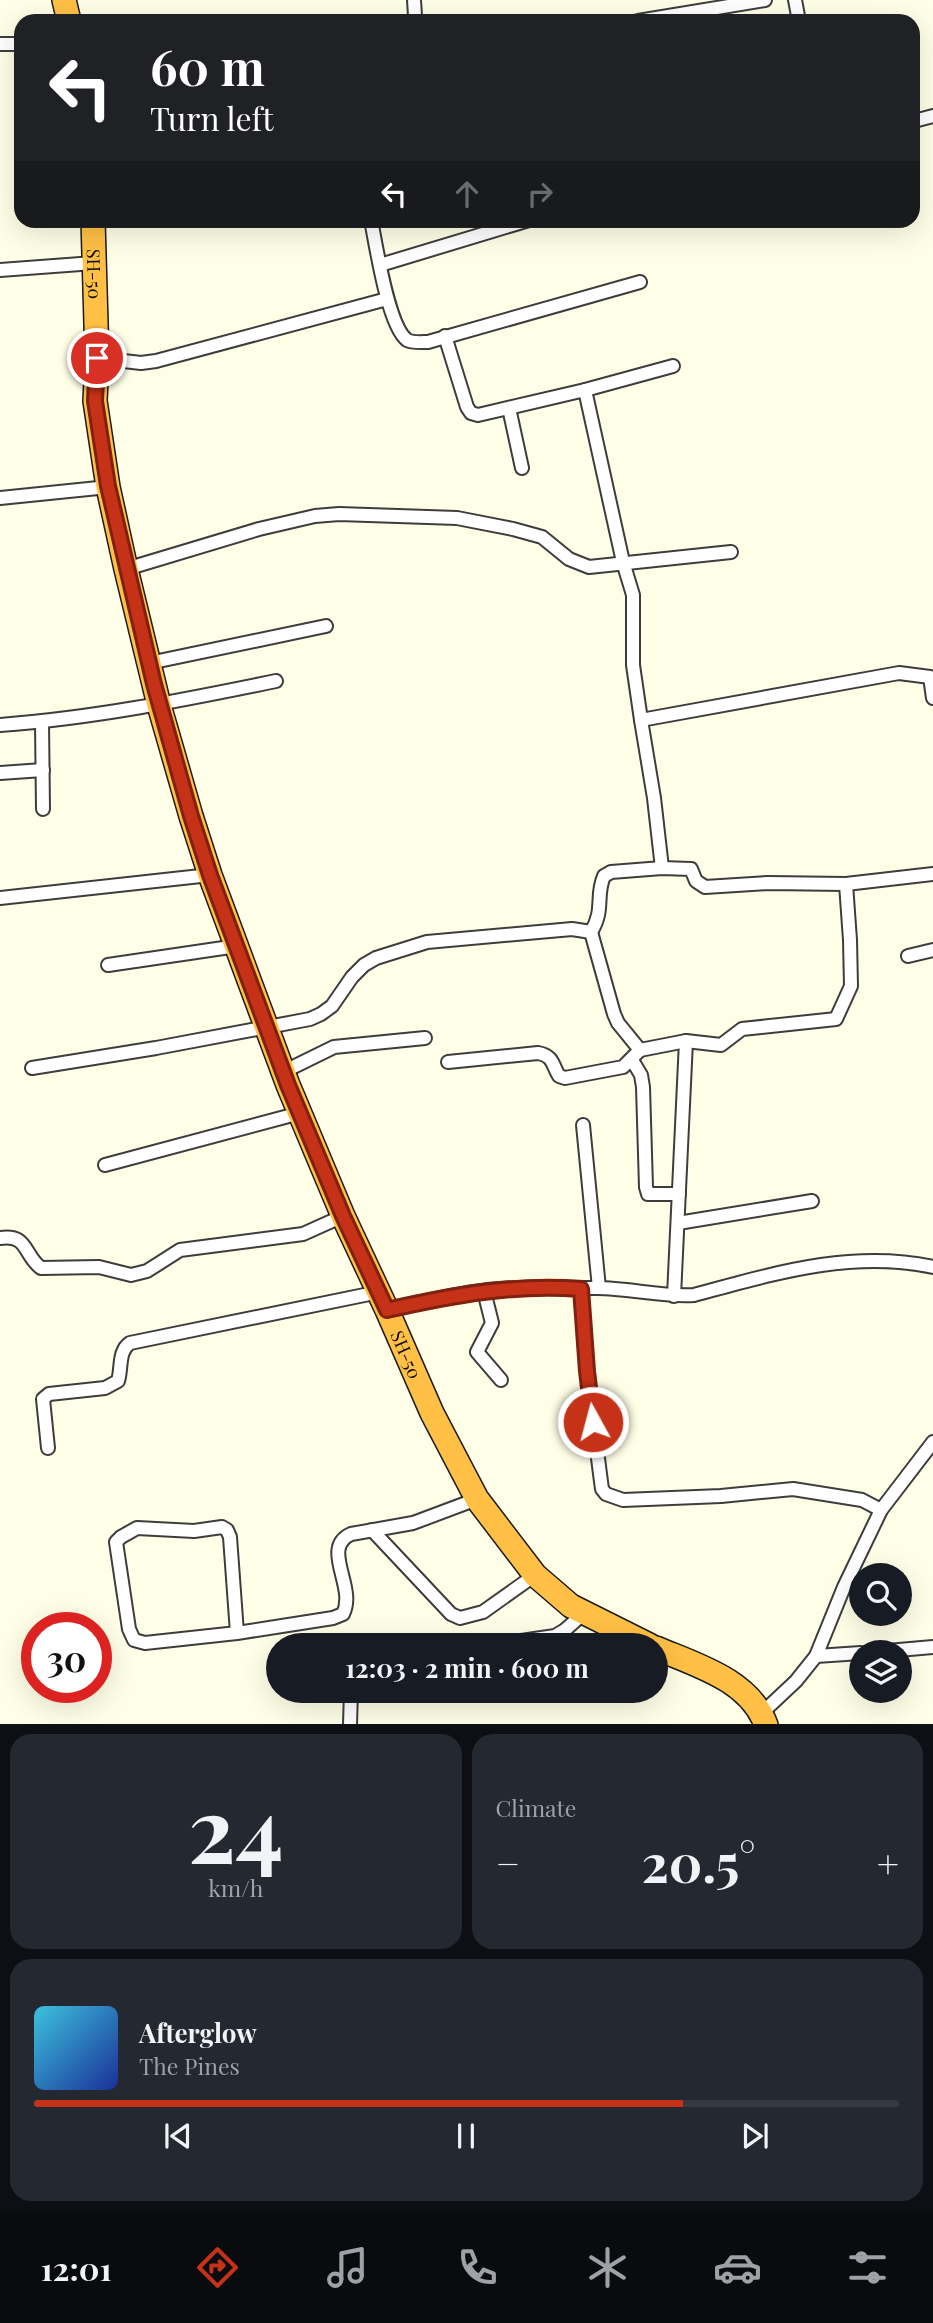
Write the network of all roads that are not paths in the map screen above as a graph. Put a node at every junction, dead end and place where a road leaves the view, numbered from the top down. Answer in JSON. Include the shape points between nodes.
{"nodes":[{"id":1,"x":765,"y":0,"type":"edge"},
{"id":2,"x":680,"y":14,"type":"edge"},
{"id":3,"x":93,"y":228,"type":"edge"},
{"id":4,"x":373,"y":228,"type":"edge"},
{"id":5,"x":503,"y":228,"type":"edge"},
{"id":6,"x":94,"y":263,"type":"junction"},
{"id":7,"x":380,"y":265,"type":"junction"},
{"id":8,"x":0,"y":270,"type":"edge"},
{"id":9,"x":640,"y":282,"type":"dead end"},
{"id":10,"x":387,"y":299,"type":"junction"},
{"id":11,"x":445,"y":336,"type":"junction"},
{"id":12,"x":97,"y":358,"type":"junction"},
{"id":13,"x":673,"y":366,"type":"dead end"},
{"id":14,"x":585,"y":390,"type":"junction"},
{"id":15,"x":509,"y":408,"type":"junction"},
{"id":16,"x":522,"y":468,"type":"dead end"},
{"id":17,"x":108,"y":486,"type":"junction"},
{"id":18,"x":0,"y":498,"type":"edge"},
{"id":19,"x":731,"y":552,"type":"dead end"},
{"id":20,"x":623,"y":562,"type":"junction"},
{"id":21,"x":126,"y":569,"type":"junction"},
{"id":22,"x":326,"y":626,"type":"dead end"},
{"id":23,"x":149,"y":663,"type":"junction"},
{"id":24,"x":276,"y":681,"type":"dead end"},
{"id":25,"x":933,"y":698,"type":"edge"},
{"id":26,"x":159,"y":705,"type":"junction"},
{"id":27,"x":641,"y":720,"type":"junction"},
{"id":28,"x":42,"y":722,"type":"junction"},
{"id":29,"x":0,"y":725,"type":"edge"},
{"id":30,"x":43,"y":770,"type":"junction"},
{"id":31,"x":0,"y":773,"type":"edge"},
{"id":32,"x":43,"y":809,"type":"dead end"},
{"id":33,"x":662,"y":868,"type":"junction"},
{"id":34,"x":933,"y":874,"type":"edge"},
{"id":35,"x":210,"y":875,"type":"junction"},
{"id":36,"x":846,"y":884,"type":"junction"},
{"id":37,"x":0,"y":898,"type":"edge"},
{"id":38,"x":591,"y":932,"type":"junction"},
{"id":39,"x":237,"y":947,"type":"junction"},
{"id":40,"x":933,"y":950,"type":"edge"},
{"id":41,"x":908,"y":956,"type":"dead end"},
{"id":42,"x":107,"y":965,"type":"dead end"},
{"id":43,"x":268,"y":1028,"type":"junction"},
{"id":44,"x":425,"y":1038,"type":"dead end"},
{"id":45,"x":686,"y":1041,"type":"junction"},
{"id":46,"x":636,"y":1055,"type":"junction"},
{"id":47,"x":448,"y":1062,"type":"dead end"},
{"id":48,"x":32,"y":1068,"type":"dead end"},
{"id":49,"x":283,"y":1072,"type":"junction"},
{"id":50,"x":300,"y":1113,"type":"junction"},
{"id":51,"x":583,"y":1125,"type":"dead end"},
{"id":52,"x":105,"y":1165,"type":"dead end"},
{"id":53,"x":679,"y":1194,"type":"junction"},
{"id":54,"x":812,"y":1201,"type":"dead end"},
{"id":55,"x":343,"y":1216,"type":"junction"},
{"id":56,"x":678,"y":1223,"type":"junction"},
{"id":57,"x":0,"y":1238,"type":"edge"},
{"id":58,"x":933,"y":1267,"type":"edge"},
{"id":59,"x":599,"y":1288,"type":"junction"},
{"id":60,"x":581,"y":1289,"type":"junction"},
{"id":61,"x":484,"y":1291,"type":"junction"},
{"id":62,"x":674,"y":1296,"type":"junction"},
{"id":63,"x":383,"y":1301,"type":"junction"},
{"id":64,"x":501,"y":1380,"type":"dead end"},
{"id":65,"x":933,"y":1441,"type":"edge"},
{"id":66,"x":48,"y":1448,"type":"dead end"},
{"id":67,"x":477,"y":1499,"type":"junction"},
{"id":68,"x":881,"y":1510,"type":"junction"},
{"id":69,"x":372,"y":1530,"type":"junction"},
{"id":70,"x":535,"y":1575,"type":"junction"},
{"id":71,"x":584,"y":1613,"type":"junction"},
{"id":72,"x":237,"y":1633,"type":"junction"},
{"id":73,"x":560,"y":1633,"type":"edge"},
{"id":74,"x":625,"y":1633,"type":"edge"},
{"id":75,"x":933,"y":1647,"type":"edge"},
{"id":76,"x":912,"y":1649,"type":"edge"},
{"id":77,"x":668,"y":1653,"type":"edge"},
{"id":78,"x":849,"y":1654,"type":"edge"},
{"id":79,"x":816,"y":1656,"type":"junction"},
{"id":80,"x":351,"y":1703,"type":"edge"},
{"id":81,"x":764,"y":1719,"type":"edge"},
{"id":82,"x":350,"y":1724,"type":"edge"}],
"edges":[{"from":1,"to":2,"type":"street"},
{"from":3,"to":6,"type":"highway","name":"SH-50"},
{"from":4,"to":7,"type":"street"},
{"from":5,"to":7,"type":"street"},
{"from":6,"to":8,"type":"street"},
{"from":6,"to":12,"type":"highway","name":"SH-50"},
{"from":7,"to":10,"type":"street"},
{"from":9,"to":11,"type":"street"},
{"from":10,"to":11,"type":"street","via":[[407,340],[428,342]]},
{"from":10,"to":12,"type":"street","via":[[156,361]]},
{"from":11,"to":15,"type":"street","via":[[471,413]]},
{"from":12,"to":17,"type":"highway","name":"SH-50","via":[[95,401]]},
{"from":13,"to":14,"type":"street"},
{"from":14,"to":15,"type":"street"},
{"from":14,"to":20,"type":"street"},
{"from":15,"to":16,"type":"street"},
{"from":17,"to":18,"type":"street"},
{"from":17,"to":21,"type":"highway","name":"SH-50"},
{"from":19,"to":20,"type":"street"},
{"from":20,"to":21,"type":"street","via":[[589,567],[569,559],[542,537],[457,518],[339,514],[260,529]]},
{"from":20,"to":27,"type":"street","via":[[633,594],[633,665]]},
{"from":21,"to":23,"type":"highway","name":"SH-50"},
{"from":22,"to":23,"type":"street"},
{"from":23,"to":26,"type":"highway","name":"SH-50"},
{"from":24,"to":26,"type":"street"},
{"from":25,"to":27,"type":"street","via":[[930,677],[899,673]]},
{"from":26,"to":28,"type":"street"},
{"from":26,"to":35,"type":"highway","name":"SH-50"},
{"from":27,"to":33,"type":"street"},
{"from":28,"to":29,"type":"street"},
{"from":28,"to":30,"type":"street"},
{"from":30,"to":31,"type":"street"},
{"from":30,"to":32,"type":"street"},
{"from":33,"to":36,"type":"street","via":[[691,869],[705,887]]},
{"from":33,"to":38,"type":"street","via":[[604,876],[600,916]]},
{"from":34,"to":36,"type":"street"},
{"from":35,"to":37,"type":"street"},
{"from":35,"to":39,"type":"highway","name":"SH-50"},
{"from":36,"to":45,"type":"street","via":[[850,986],[836,1019],[741,1029],[721,1045]]},
{"from":38,"to":43,"type":"street","via":[[572,929],[427,942],[363,965],[321,1014]]},
{"from":38,"to":46,"type":"street","via":[[614,1014]]},
{"from":39,"to":42,"type":"street"},
{"from":39,"to":43,"type":"highway","name":"SH-50"},
{"from":40,"to":41,"type":"street"},
{"from":43,"to":48,"type":"street"},
{"from":43,"to":49,"type":"highway","name":"SH-50"},
{"from":44,"to":49,"type":"street","via":[[334,1047]]},
{"from":45,"to":46,"type":"street"},
{"from":45,"to":53,"type":"street"},
{"from":46,"to":47,"type":"street","via":[[616,1069],[565,1078],[556,1072],[552,1059],[538,1053]]},
{"from":46,"to":53,"type":"street","via":[[643,1087],[646,1188],[649,1194]]},
{"from":49,"to":50,"type":"highway","name":"SH-50"},
{"from":50,"to":52,"type":"street"},
{"from":50,"to":55,"type":"highway","name":"SH-50"},
{"from":51,"to":59,"type":"street"},
{"from":53,"to":56,"type":"street"},
{"from":54,"to":56,"type":"street"},
{"from":55,"to":57,"type":"street","via":[[303,1234],[180,1250],[131,1275],[99,1267],[41,1268],[22,1242]]},
{"from":55,"to":63,"type":"highway","name":"SH-50"},
{"from":56,"to":62,"type":"street"},
{"from":58,"to":62,"type":"street","via":[[860,1261],[810,1265]]},
{"from":59,"to":60,"type":"street"},
{"from":59,"to":62,"type":"street"},
{"from":60,"to":61,"type":"street"},
{"from":60,"to":68,"type":"street","via":[[587,1371],[606,1494],[623,1500],[793,1489],[862,1500]]},
{"from":61,"to":63,"type":"street"},
{"from":61,"to":64,"type":"street","via":[[492,1323],[477,1352]]},
{"from":63,"to":66,"type":"street","via":[[130,1343],[125,1346],[118,1381],[113,1385],[49,1394],[43,1399]]},
{"from":63,"to":67,"type":"highway","name":"SH-50","via":[[432,1413]]},
{"from":65,"to":68,"type":"street"},
{"from":67,"to":69,"type":"street","via":[[413,1523]]},
{"from":67,"to":70,"type":"highway","name":"SH-50"},
{"from":68,"to":79,"type":"street"},
{"from":69,"to":70,"type":"street","via":[[451,1614],[460,1618],[482,1612]]},
{"from":69,"to":72,"type":"street","via":[[351,1534],[339,1543],[337,1553],[348,1594],[343,1614]]},
{"from":70,"to":71,"type":"highway","name":"SH-50"},
{"from":71,"to":73,"type":"street"},
{"from":71,"to":74,"type":"highway","name":"SH-50"},
{"from":72,"to":72,"type":"street","via":[[145,1643],[134,1640],[116,1542],[137,1528],[227,1530]]},
{"from":75,"to":76,"type":"street"},
{"from":77,"to":81,"type":"highway","via":[[722,1676],[742,1690]]},
{"from":78,"to":79,"type":"street"},
{"from":79,"to":81,"type":"street"},
{"from":80,"to":82,"type":"street"}]}
